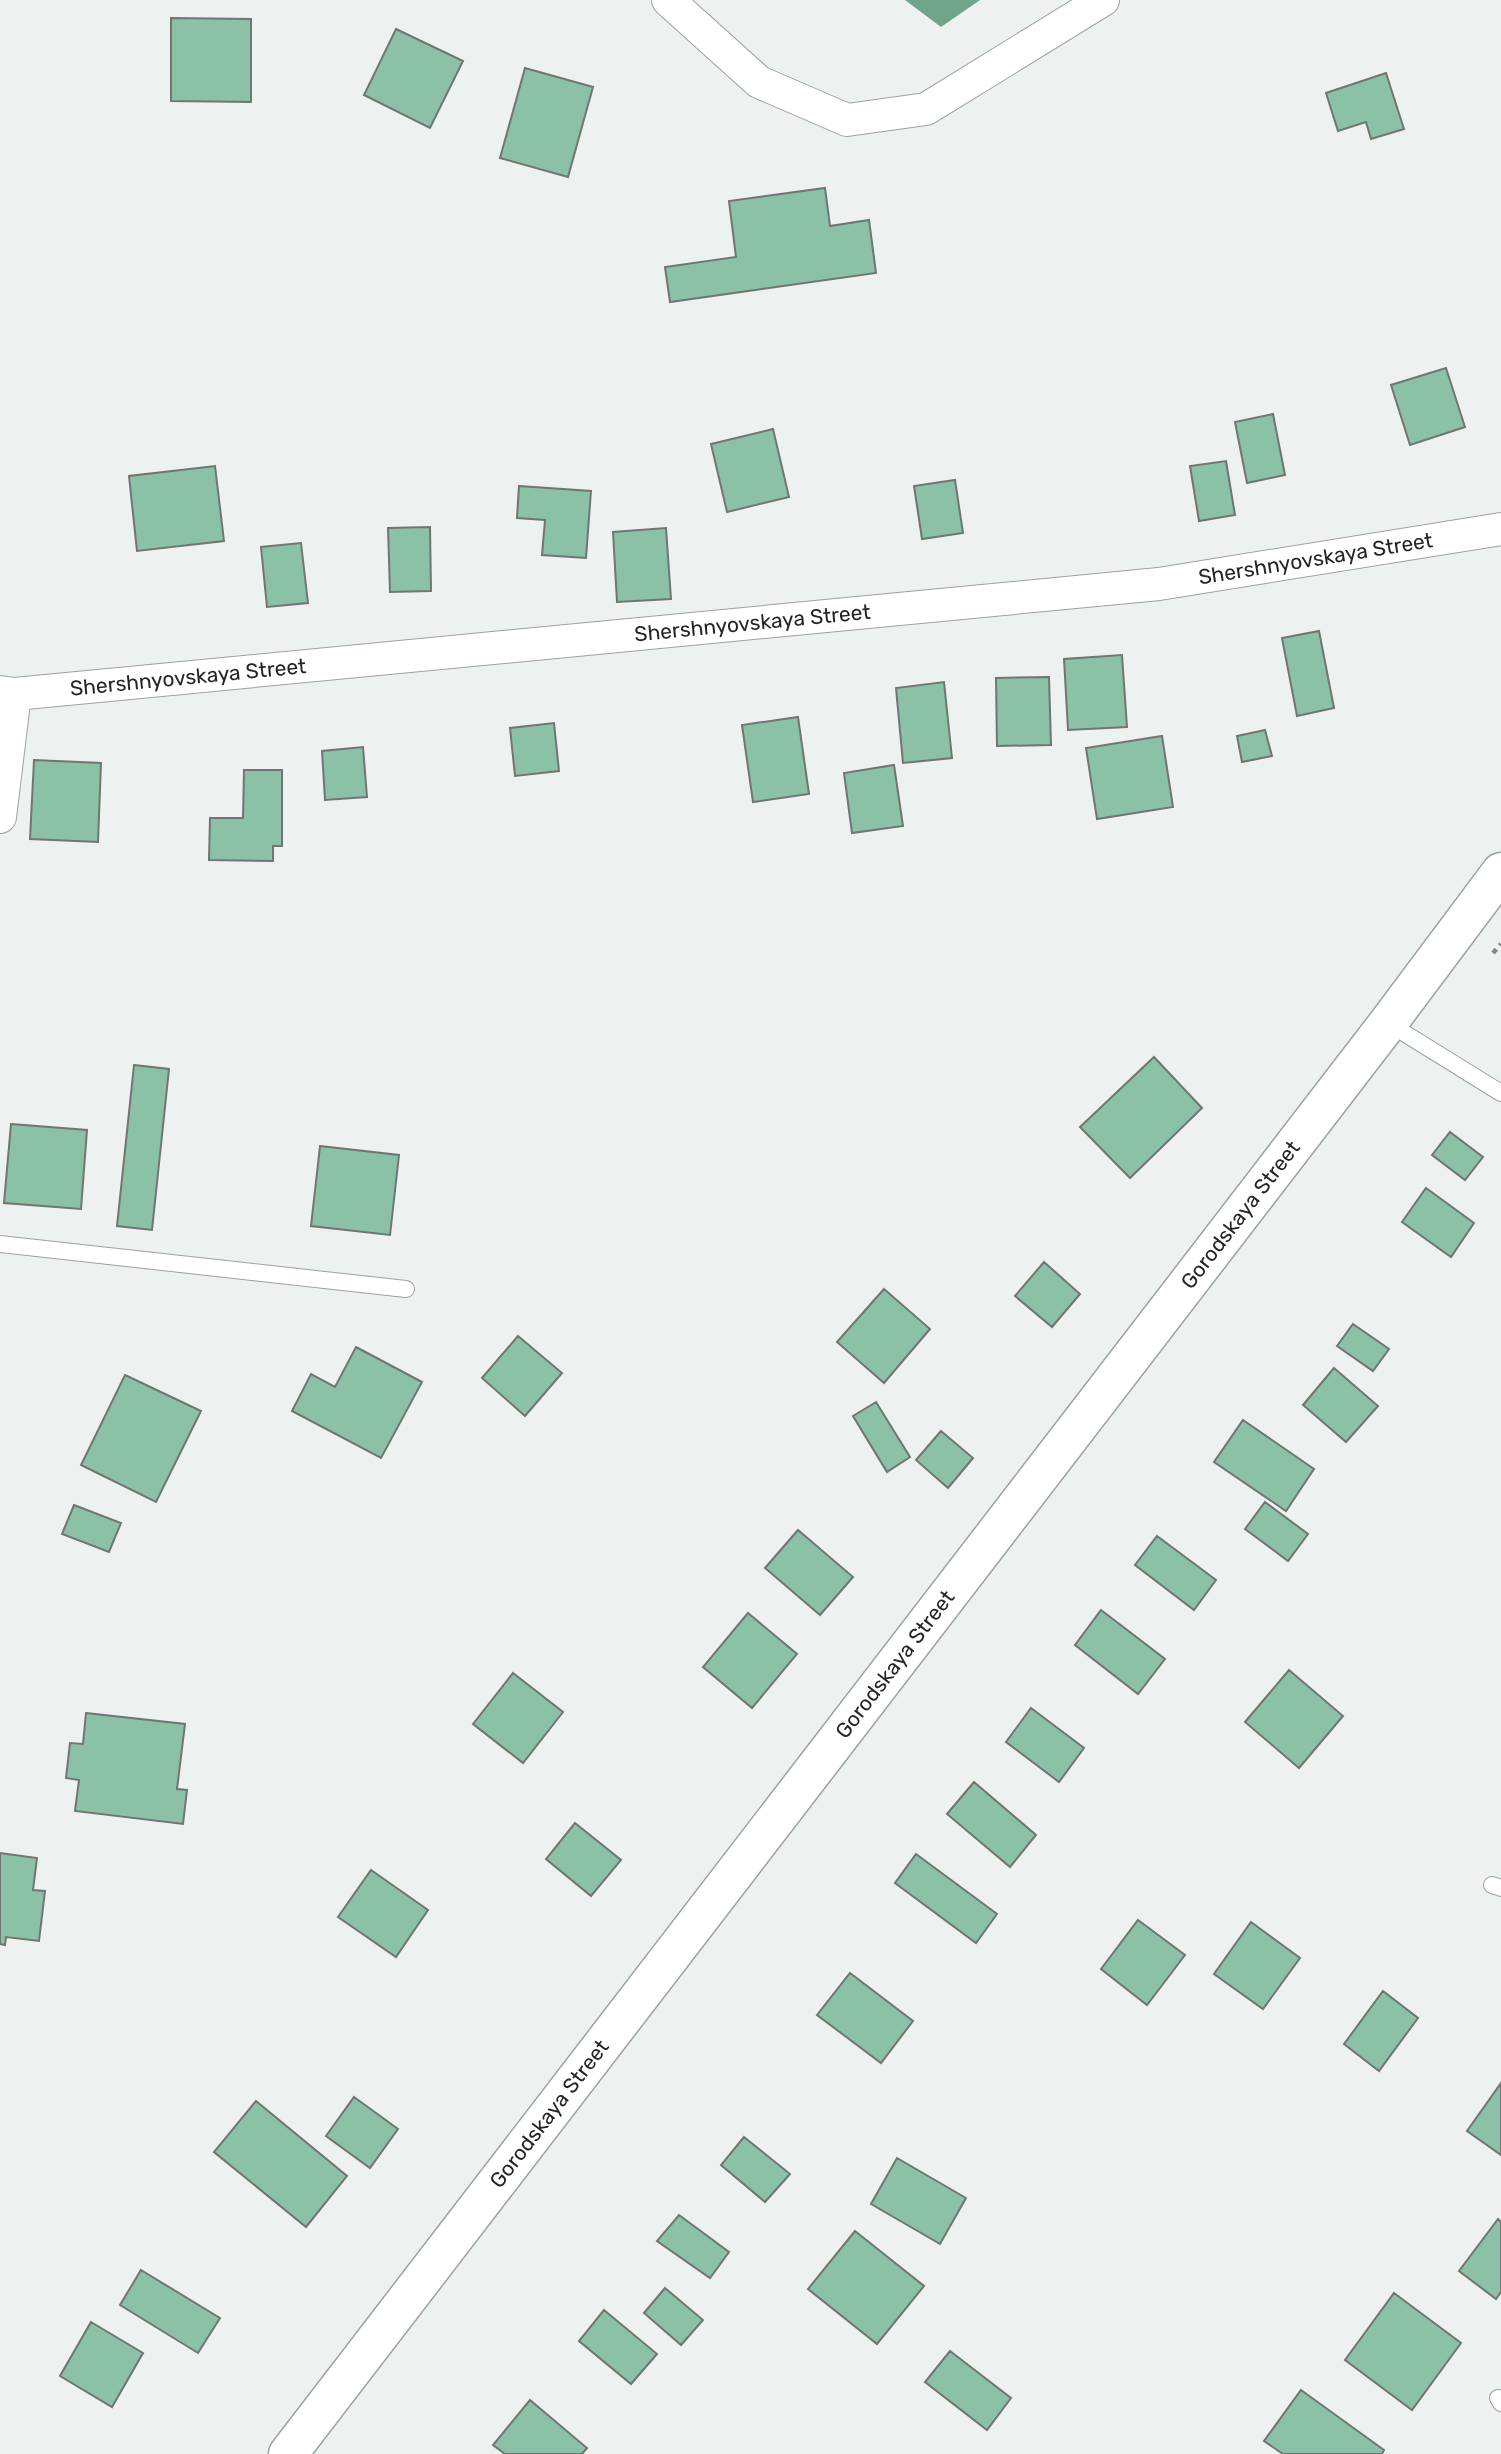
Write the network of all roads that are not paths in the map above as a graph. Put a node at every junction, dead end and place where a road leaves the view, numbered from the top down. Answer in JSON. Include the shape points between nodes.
{"nodes":[{"id":1,"x":668,"y":0,"type":"edge"},
{"id":2,"x":1102,"y":0,"type":"edge"},
{"id":3,"x":1501,"y":529,"type":"edge"},
{"id":4,"x":8,"y":693,"type":"edge"},
{"id":5,"x":0,"y":817,"type":"edge"},
{"id":6,"x":1501,"y":872,"type":"edge"},
{"id":7,"x":1388,"y":1023,"type":"junction"},
{"id":8,"x":1501,"y":1093,"type":"edge"},
{"id":9,"x":0,"y":1244,"type":"edge"},
{"id":10,"x":407,"y":1289,"type":"dead end"},
{"id":11,"x":288,"y":2454,"type":"edge"}],
"edges":[{"from":1,"to":2,"type":"street","via":[[759,82],[847,120],[926,109]]},
{"from":3,"to":4,"type":"street","name":"Shershnyovskaya Street","via":[[1159,584]]},
{"from":4,"to":5,"type":"street"},
{"from":6,"to":7,"type":"street","name":"Gorodskaya Street"},
{"from":7,"to":8,"type":"lane"},
{"from":7,"to":11,"type":"street","name":"Gorodskaya Street"},
{"from":9,"to":10,"type":"lane"}]}
